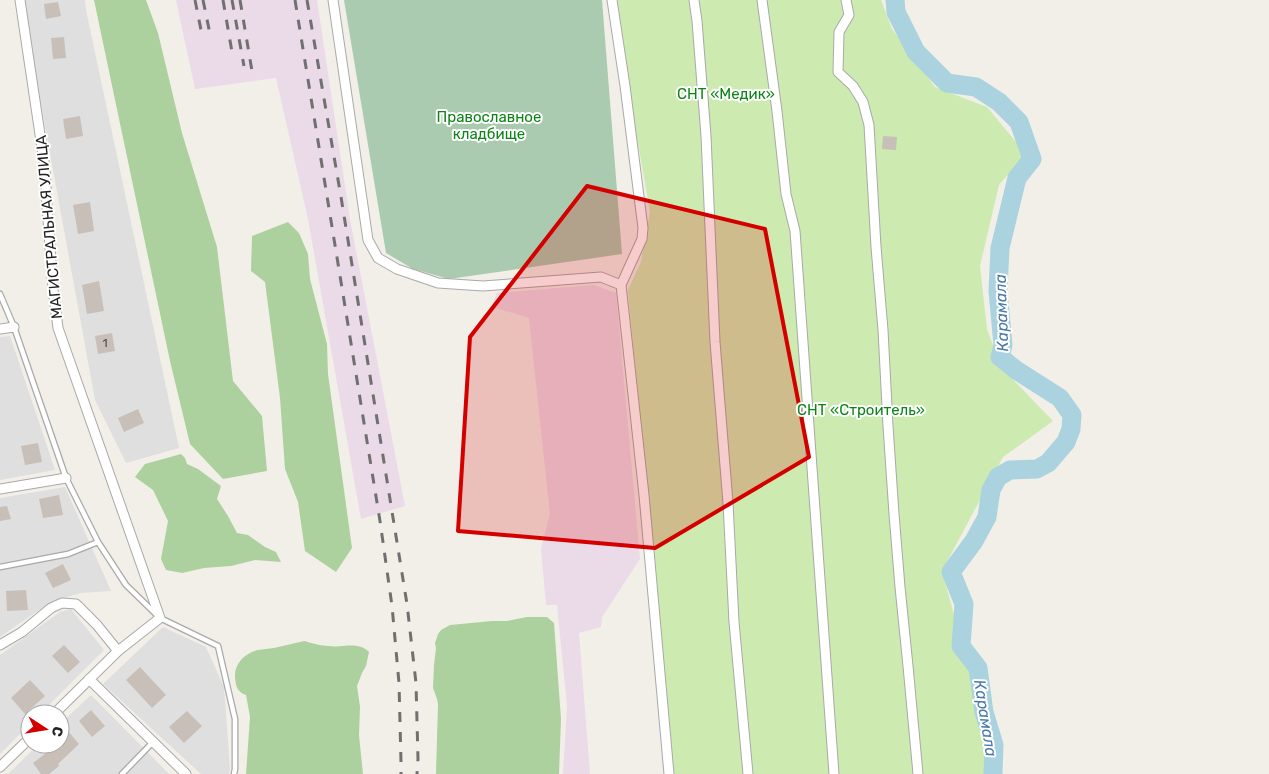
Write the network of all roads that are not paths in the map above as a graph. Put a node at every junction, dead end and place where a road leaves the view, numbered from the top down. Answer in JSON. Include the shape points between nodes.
{"nodes":[{"id":1,"x":20,"y":0,"type":"edge"},
{"id":2,"x":333,"y":0,"type":"edge"},
{"id":3,"x":612,"y":0,"type":"edge"},
{"id":4,"x":694,"y":0,"type":"edge"},
{"id":5,"x":762,"y":0,"type":"edge"},
{"id":6,"x":846,"y":0,"type":"edge"},
{"id":7,"x":621,"y":285,"type":"junction"},
{"id":8,"x":0,"y":294,"type":"edge"},
{"id":9,"x":14,"y":326,"type":"junction"},
{"id":10,"x":0,"y":329,"type":"edge"},
{"id":11,"x":66,"y":478,"type":"junction"},
{"id":12,"x":0,"y":489,"type":"edge"},
{"id":13,"x":98,"y":542,"type":"junction"},
{"id":14,"x":0,"y":567,"type":"edge"},
{"id":15,"x":160,"y":618,"type":"junction"},
{"id":16,"x":0,"y":645,"type":"edge"},
{"id":17,"x":118,"y":652,"type":"junction"},
{"id":18,"x":89,"y":679,"type":"junction"},
{"id":19,"x":64,"y":704,"type":"edge"},
{"id":20,"x":153,"y":742,"type":"junction"},
{"id":21,"x":20,"y":748,"type":"edge"},
{"id":22,"x":0,"y":767,"type":"edge"},
{"id":23,"x":122,"y":774,"type":"edge"},
{"id":24,"x":186,"y":774,"type":"edge"},
{"id":25,"x":234,"y":774,"type":"edge"},
{"id":26,"x":669,"y":774,"type":"edge"},
{"id":27,"x":748,"y":774,"type":"edge"},
{"id":28,"x":834,"y":774,"type":"edge"},
{"id":29,"x":918,"y":774,"type":"edge"}],
"edges":[{"from":1,"to":15,"type":"street","name":"МАГИСТРАЛЬНАЯ УЛИЦА","via":[[45,168],[58,328]]},
{"from":2,"to":7,"type":"street","via":[[368,240],[378,258],[397,269],[438,283],[483,286],[601,277]]},
{"from":3,"to":7,"type":"street","via":[[643,228],[642,239]]},
{"from":4,"to":27,"type":"street","via":[[706,136],[715,342],[734,622]]},
{"from":5,"to":28,"type":"street","via":[[786,194],[795,231]]},
{"from":6,"to":29,"type":"street","via":[[849,15],[839,32],[838,72],[864,102],[869,125],[893,504]]},
{"from":7,"to":26,"type":"street"},
{"from":8,"to":9,"type":"lane"},
{"from":9,"to":10,"type":"street"},
{"from":9,"to":11,"type":"lane"},
{"from":11,"to":12,"type":"street"},
{"from":11,"to":13,"type":"lane"},
{"from":13,"to":14,"type":"lane","via":[[68,554]]},
{"from":13,"to":15,"type":"lane","via":[[126,585]]},
{"from":15,"to":17,"type":"street"},
{"from":15,"to":25,"type":"lane","via":[[218,646],[235,719]]},
{"from":16,"to":17,"type":"street","via":[[62,602],[76,604]]},
{"from":17,"to":18,"type":"street"},
{"from":18,"to":19,"type":"street"},
{"from":18,"to":20,"type":"street"},
{"from":20,"to":23,"type":"lane"},
{"from":20,"to":24,"type":"street"},
{"from":21,"to":22,"type":"street"}]}
